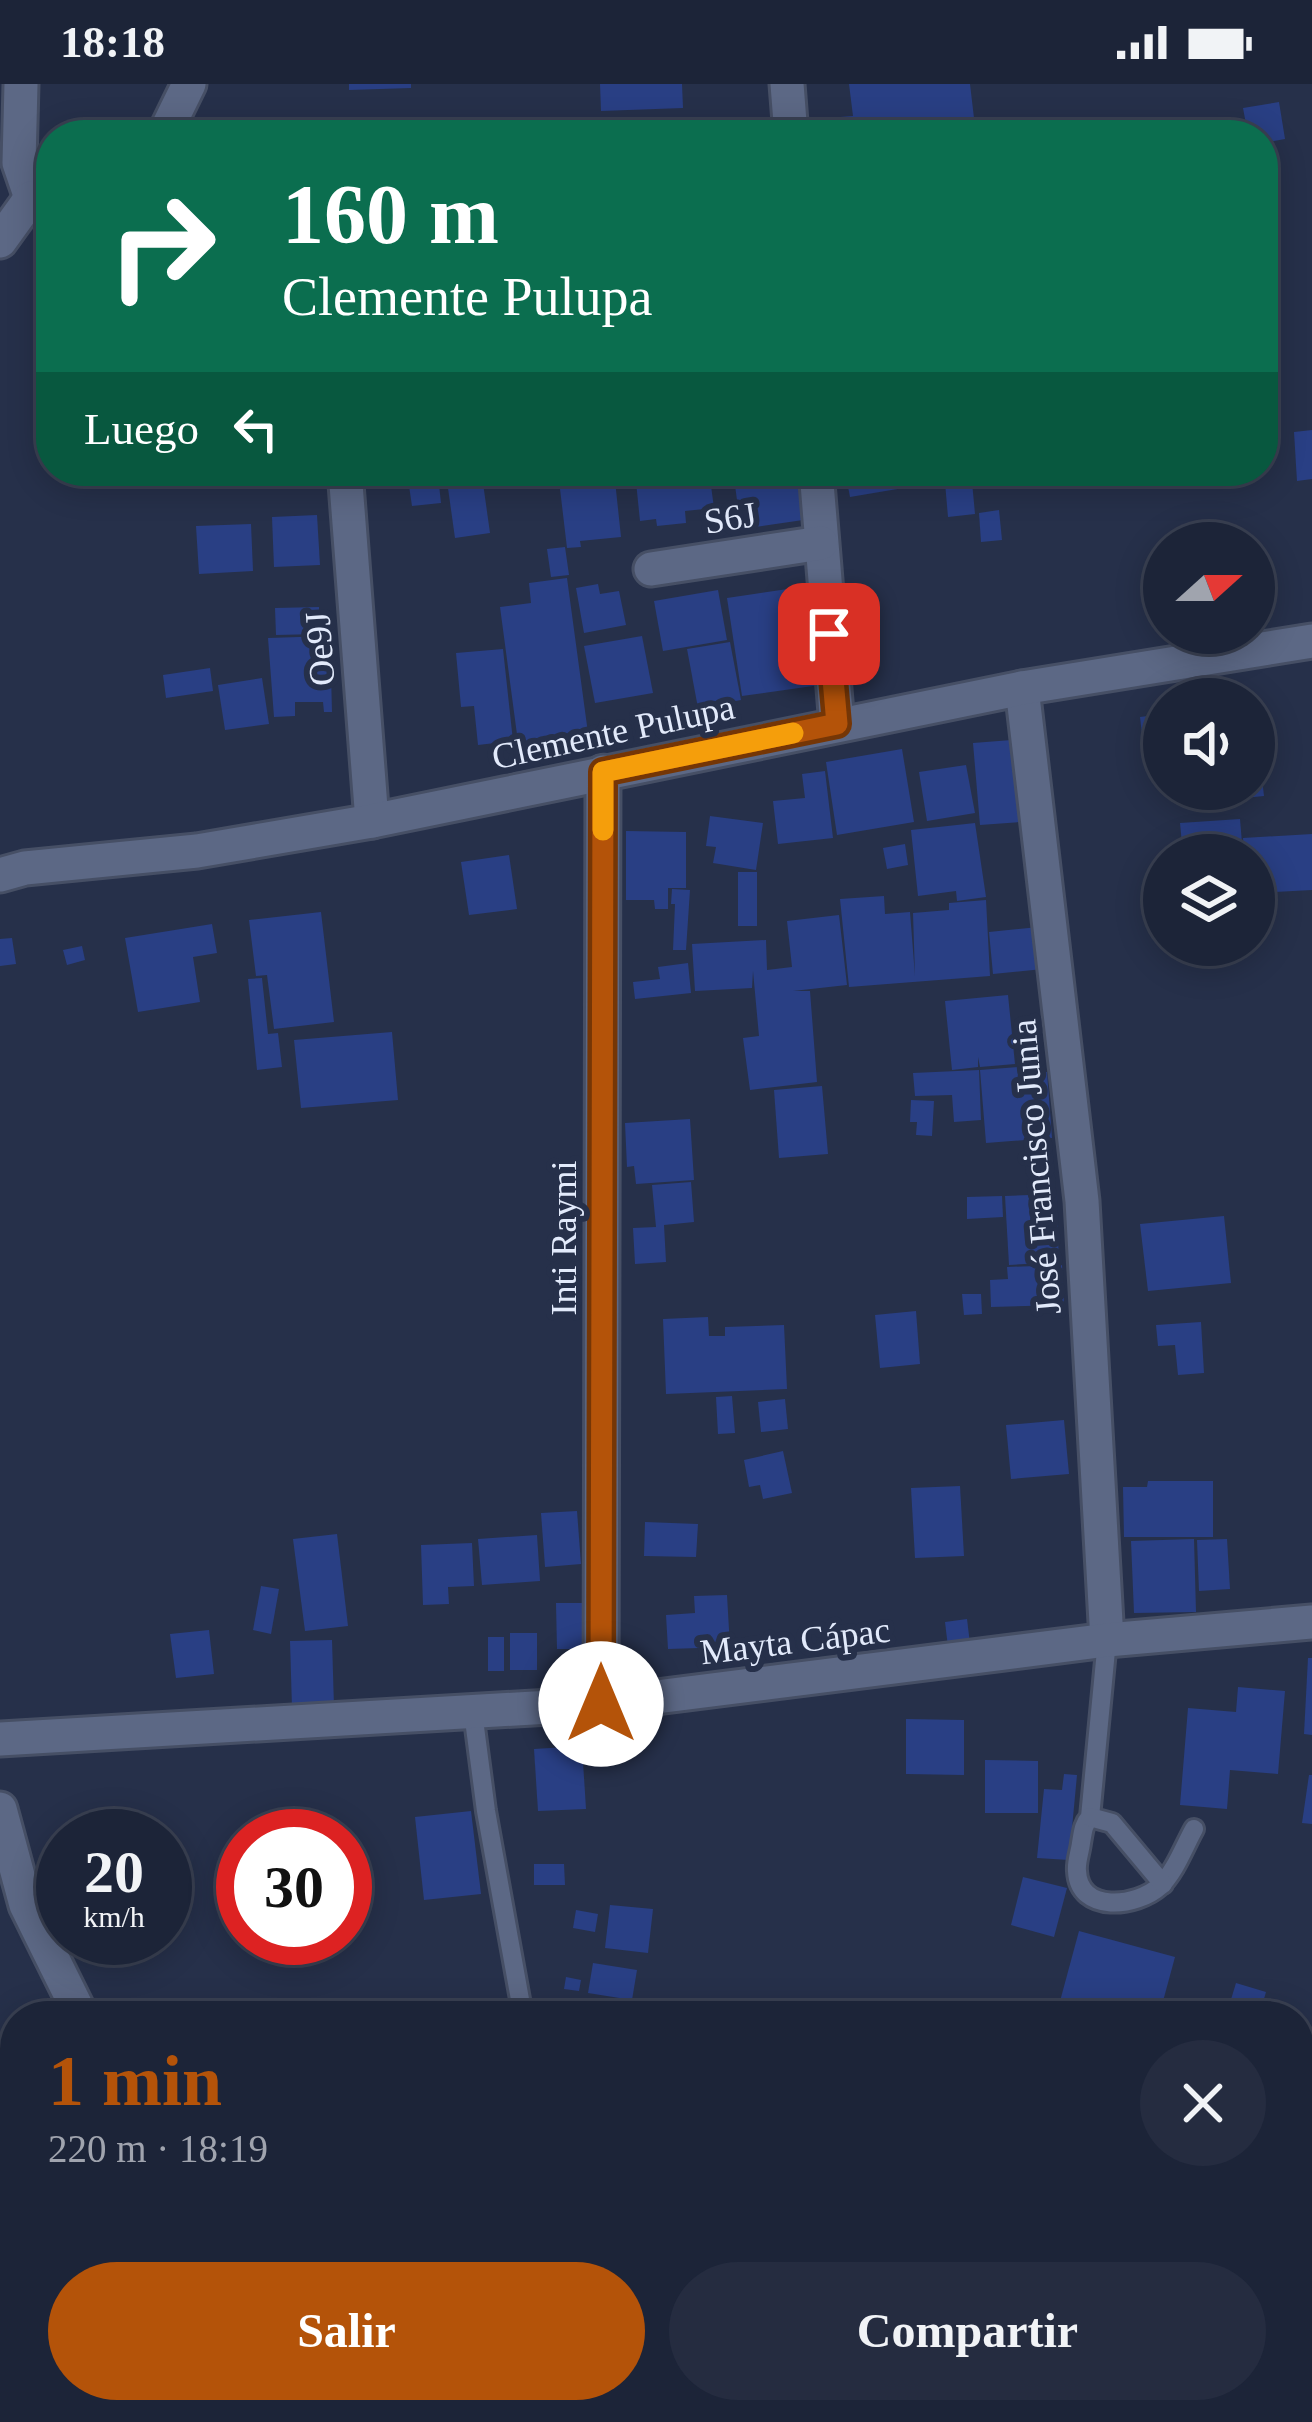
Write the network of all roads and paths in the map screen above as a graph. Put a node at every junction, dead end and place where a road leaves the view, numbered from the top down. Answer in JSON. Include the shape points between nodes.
{"nodes":[{"id":1,"x":21,"y":84,"type":"edge"},
{"id":2,"x":189,"y":84,"type":"edge"},
{"id":3,"x":787,"y":84,"type":"edge"},
{"id":4,"x":171,"y":120,"type":"edge"},
{"id":5,"x":790,"y":120,"type":"edge"},
{"id":6,"x":36,"y":192,"type":"edge"},
{"id":7,"x":36,"y":206,"type":"edge"},
{"id":8,"x":0,"y":241,"type":"edge"},
{"id":9,"x":346,"y":486,"type":"edge"},
{"id":10,"x":816,"y":486,"type":"edge"},
{"id":11,"x":821,"y":543,"type":"junction"},
{"id":12,"x":651,"y":569,"type":"dead end"},
{"id":13,"x":1312,"y":640,"type":"edge"},
{"id":14,"x":1022,"y":688,"type":"junction"},
{"id":15,"x":837,"y":724,"type":"junction"},
{"id":16,"x":603,"y":772,"type":"junction"},
{"id":17,"x":371,"y":821,"type":"junction"},
{"id":18,"x":0,"y":875,"type":"edge"},
{"id":19,"x":1312,"y":1622,"type":"edge"},
{"id":20,"x":1107,"y":1640,"type":"junction"},
{"id":21,"x":601,"y":1704,"type":"junction"},
{"id":22,"x":473,"y":1712,"type":"junction"},
{"id":23,"x":0,"y":1739,"type":"edge"},
{"id":24,"x":0,"y":1809,"type":"edge"},
{"id":25,"x":1090,"y":1817,"type":"junction"},
{"id":26,"x":1194,"y":1829,"type":"dead end"},
{"id":27,"x":1163,"y":1884,"type":"junction"},
{"id":28,"x":74,"y":2001,"type":"edge"},
{"id":29,"x":521,"y":2001,"type":"edge"}],
"edges":[{"from":1,"to":6,"type":"street","via":[[19,163]]},
{"from":2,"to":4,"type":"street"},
{"from":3,"to":5,"type":"street"},
{"from":7,"to":8,"type":"street"},
{"from":9,"to":17,"type":"street","name":"Oe9J"},
{"from":10,"to":11,"type":"street"},
{"from":11,"to":12,"type":"street","name":"S6J"},
{"from":11,"to":15,"type":"street"},
{"from":13,"to":14,"type":"street","name":"Clemente Pulupa"},
{"from":14,"to":15,"type":"street","name":"Clemente Pulupa"},
{"from":14,"to":20,"type":"street","name":"José Francisco Junia","via":[[1082,1201]]},
{"from":15,"to":16,"type":"street","name":"Clemente Pulupa"},
{"from":16,"to":17,"type":"street","name":"Clemente Pulupa"},
{"from":16,"to":21,"type":"street","name":"Inti Raymi"},
{"from":17,"to":18,"type":"street","name":"Clemente Pulupa"},
{"from":19,"to":20,"type":"street","name":"Mayta Cápac"},
{"from":20,"to":21,"type":"street","name":"Mayta Cápac"},
{"from":20,"to":25,"type":"lane"},
{"from":21,"to":22,"type":"street","name":"Mayta Cápac"},
{"from":22,"to":23,"type":"street","name":"Mayta Cápac"},
{"from":22,"to":29,"type":"lane"},
{"from":24,"to":28,"type":"street","via":[[26,1905]]},
{"from":25,"to":27,"type":"lane","via":[[1112,1823]]},
{"from":25,"to":27,"type":"lane","via":[[1076,1870],[1093,1899],[1131,1901]]},
{"from":26,"to":27,"type":"lane"}]}
